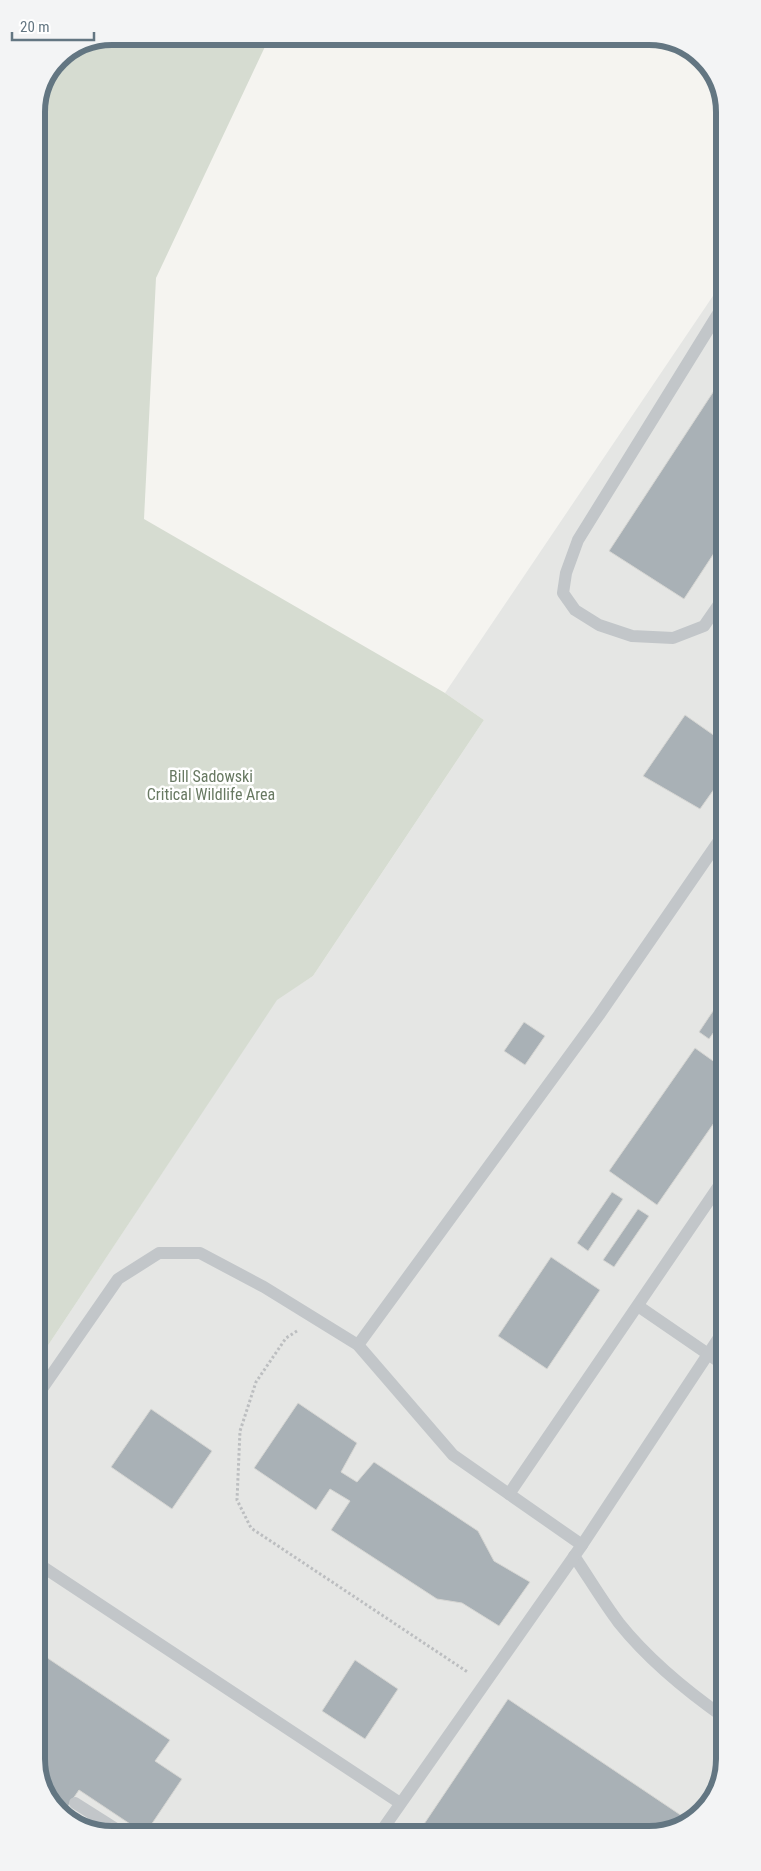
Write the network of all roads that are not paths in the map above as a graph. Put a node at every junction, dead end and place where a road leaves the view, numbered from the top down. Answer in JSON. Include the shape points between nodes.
{"nodes":[{"id":1,"x":716,"y":330,"type":"edge"},
{"id":2,"x":716,"y":609,"type":"edge"},
{"id":3,"x":716,"y":845,"type":"edge"},
{"id":4,"x":716,"y":1190,"type":"edge"},
{"id":5,"x":638,"y":1306,"type":"junction"},
{"id":6,"x":716,"y":1342,"type":"edge"},
{"id":7,"x":358,"y":1345,"type":"junction"},
{"id":8,"x":708,"y":1354,"type":"junction"},
{"id":9,"x":716,"y":1360,"type":"edge"},
{"id":10,"x":45,"y":1384,"type":"edge"},
{"id":11,"x":509,"y":1494,"type":"junction"},
{"id":12,"x":582,"y":1545,"type":"junction"},
{"id":13,"x":574,"y":1556,"type":"junction"},
{"id":14,"x":45,"y":1568,"type":"edge"},
{"id":15,"x":716,"y":1711,"type":"edge"},
{"id":16,"x":75,"y":1803,"type":"dead end"},
{"id":17,"x":400,"y":1803,"type":"junction"},
{"id":18,"x":111,"y":1826,"type":"edge"},
{"id":19,"x":385,"y":1826,"type":"edge"}],
"edges":[{"from":1,"to":2,"type":"lane","via":[[578,540],[566,573],[563,593],[575,610],[599,625],[632,636],[672,638],[704,626]]},
{"from":3,"to":7,"type":"lane","via":[[599,1014]]},
{"from":4,"to":5,"type":"lane"},
{"from":5,"to":8,"type":"lane"},
{"from":5,"to":11,"type":"lane"},
{"from":6,"to":8,"type":"lane"},
{"from":7,"to":10,"type":"lane","via":[[264,1287],[200,1253],[159,1253],[118,1278]]},
{"from":7,"to":11,"type":"lane","via":[[453,1456]]},
{"from":8,"to":9,"type":"lane"},
{"from":8,"to":12,"type":"lane"},
{"from":11,"to":12,"type":"lane"},
{"from":12,"to":13,"type":"lane"},
{"from":13,"to":15,"type":"lane","via":[[620,1624],[646,1652]]},
{"from":13,"to":17,"type":"lane"},
{"from":14,"to":17,"type":"lane"},
{"from":16,"to":18,"type":"lane"},
{"from":17,"to":19,"type":"lane"}]}
